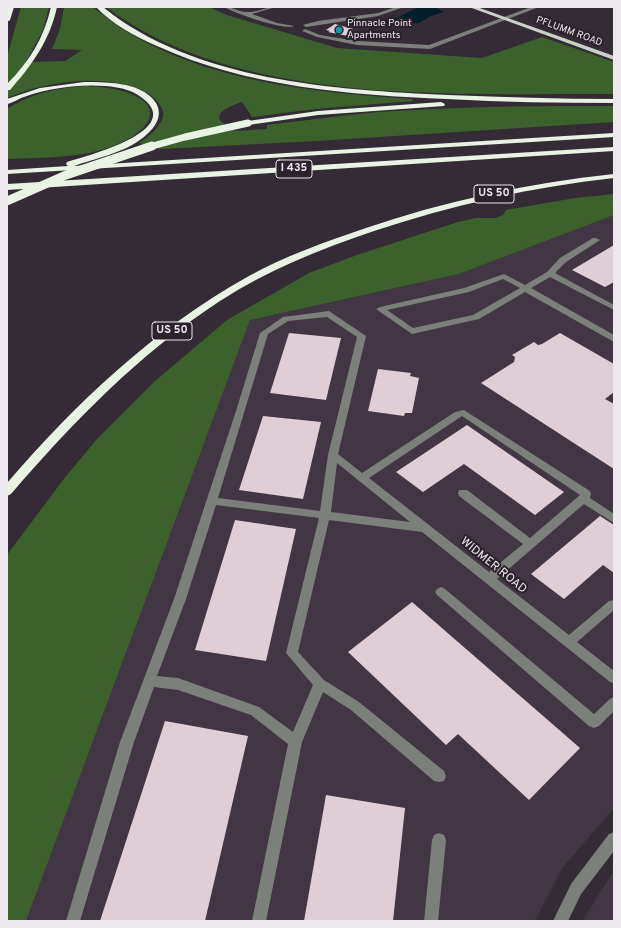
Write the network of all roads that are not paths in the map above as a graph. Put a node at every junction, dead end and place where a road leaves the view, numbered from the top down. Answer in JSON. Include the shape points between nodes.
{"nodes":[{"id":1,"x":11,"y":7,"type":"edge"},
{"id":2,"x":54,"y":7,"type":"edge"},
{"id":3,"x":99,"y":7,"type":"edge"},
{"id":4,"x":227,"y":7,"type":"edge"},
{"id":5,"x":274,"y":7,"type":"edge"},
{"id":6,"x":401,"y":7,"type":"edge"},
{"id":7,"x":472,"y":7,"type":"edge"},
{"id":8,"x":536,"y":7,"type":"edge"},
{"id":9,"x":388,"y":9,"type":"edge"},
{"id":10,"x":246,"y":14,"type":"junction"},
{"id":11,"x":505,"y":19,"type":"junction"},
{"id":12,"x":7,"y":20,"type":"edge"},
{"id":13,"x":305,"y":28,"type":"junction"},
{"id":14,"x":295,"y":30,"type":"junction"},
{"id":15,"x":614,"y":58,"type":"edge"},
{"id":16,"x":7,"y":88,"type":"edge"},
{"id":17,"x":547,"y":101,"type":"junction"},
{"id":18,"x":614,"y":101,"type":"edge"},
{"id":19,"x":7,"y":102,"type":"edge"},
{"id":20,"x":614,"y":135,"type":"edge"},
{"id":21,"x":614,"y":149,"type":"edge"},
{"id":22,"x":56,"y":169,"type":"junction"},
{"id":23,"x":7,"y":172,"type":"edge"},
{"id":24,"x":614,"y":176,"type":"edge"},
{"id":25,"x":10,"y":187,"type":"edge"},
{"id":26,"x":7,"y":201,"type":"edge"},
{"id":27,"x":596,"y":240,"type":"dead end"},
{"id":28,"x":550,"y":274,"type":"junction"},
{"id":29,"x":526,"y":288,"type":"junction"},
{"id":30,"x":610,"y":306,"type":"edge"},
{"id":31,"x":614,"y":339,"type":"edge"},
{"id":32,"x":333,"y":455,"type":"junction"},
{"id":33,"x":359,"y":476,"type":"junction"},
{"id":34,"x":7,"y":491,"type":"edge"},
{"id":35,"x":463,"y":493,"type":"dead end"},
{"id":36,"x":584,"y":499,"type":"junction"},
{"id":37,"x":212,"y":501,"type":"junction"},
{"id":38,"x":325,"y":514,"type":"junction"},
{"id":39,"x":614,"y":519,"type":"edge"},
{"id":40,"x":426,"y":528,"type":"junction"},
{"id":41,"x":530,"y":544,"type":"junction"},
{"id":42,"x":489,"y":579,"type":"junction"},
{"id":43,"x":441,"y":592,"type":"dead end"},
{"id":44,"x":614,"y":605,"type":"edge"},
{"id":45,"x":569,"y":642,"type":"junction"},
{"id":46,"x":614,"y":678,"type":"edge"},
{"id":47,"x":149,"y":681,"type":"junction"},
{"id":48,"x":320,"y":684,"type":"junction"},
{"id":49,"x":614,"y":703,"type":"edge"},
{"id":50,"x":295,"y":742,"type":"junction"},
{"id":51,"x":439,"y":776,"type":"dead end"},
{"id":52,"x":614,"y":839,"type":"edge"},
{"id":53,"x":439,"y":840,"type":"dead end"},
{"id":54,"x":73,"y":921,"type":"edge"},
{"id":55,"x":259,"y":921,"type":"edge"},
{"id":56,"x":431,"y":921,"type":"edge"},
{"id":57,"x":560,"y":921,"type":"edge"}],
"edges":[{"from":1,"to":12,"type":"highway"},
{"from":2,"to":16,"type":"highway","via":[[40,46],[26,68]]},
{"from":3,"to":17,"type":"highway","via":[[125,26],[157,44],[197,60],[258,77],[307,86],[372,93]]},
{"from":4,"to":10,"type":"street"},
{"from":5,"to":10,"type":"street"},
{"from":6,"to":9,"type":"street"},
{"from":7,"to":11,"type":"main road","name":"PFLUMM ROAD"},
{"from":8,"to":11,"type":"street"},
{"from":9,"to":13,"type":"street","via":[[375,15],[322,20]]},
{"from":10,"to":14,"type":"street"},
{"from":11,"to":13,"type":"street","via":[[430,47],[357,43],[319,36]]},
{"from":11,"to":15,"type":"main road","name":"PFLUMM ROAD"},
{"from":13,"to":14,"type":"street"},
{"from":13,"to":14,"type":"street","via":[[298,24]]},
{"from":17,"to":18,"type":"highway"},
{"from":17,"to":26,"type":"highway","bridge":true,"via":[[372,108],[248,123],[192,134],[120,154],[64,175]]},
{"from":19,"to":22,"type":"highway","via":[[48,87],[93,83],[134,91],[155,107],[156,119],[153,125],[135,140]]},
{"from":20,"to":22,"type":"highway","number":"I 435"},
{"from":21,"to":25,"type":"highway","number":"I 435"},
{"from":22,"to":23,"type":"highway","number":"I 435"},
{"from":24,"to":34,"type":"highway","number":"US 50","via":[[522,188],[444,206],[305,252],[252,278],[172,331],[121,373],[50,441]]},
{"from":27,"to":28,"type":"street","via":[[563,260]]},
{"from":28,"to":29,"type":"street"},
{"from":28,"to":30,"type":"street"},
{"from":29,"to":29,"type":"street","via":[[504,276],[466,290],[380,308],[412,331],[476,317]]},
{"from":29,"to":31,"type":"street"},
{"from":32,"to":33,"type":"street","name":"WIDMER ROAD"},
{"from":32,"to":37,"type":"street","via":[[362,336],[329,314],[286,319],[264,333]]},
{"from":32,"to":38,"type":"street"},
{"from":33,"to":36,"type":"street","via":[[458,414],[464,413],[586,494]]},
{"from":33,"to":40,"type":"street","name":"WIDMER ROAD"},
{"from":35,"to":41,"type":"street"},
{"from":36,"to":39,"type":"street"},
{"from":36,"to":41,"type":"street"},
{"from":37,"to":38,"type":"street"},
{"from":37,"to":47,"type":"street","via":[[180,599]]},
{"from":38,"to":40,"type":"street"},
{"from":38,"to":48,"type":"street","via":[[292,653]]},
{"from":40,"to":42,"type":"street","name":"WIDMER ROAD"},
{"from":41,"to":42,"type":"street"},
{"from":42,"to":45,"type":"street","name":"WIDMER ROAD"},
{"from":43,"to":49,"type":"street","via":[[594,722]]},
{"from":44,"to":45,"type":"street"},
{"from":45,"to":46,"type":"street","name":"WIDMER ROAD"},
{"from":47,"to":50,"type":"street","via":[[178,684],[255,711]]},
{"from":47,"to":54,"type":"street","via":[[127,742]]},
{"from":48,"to":50,"type":"street"},
{"from":48,"to":51,"type":"street","via":[[355,706]]},
{"from":50,"to":55,"type":"street"},
{"from":52,"to":57,"type":"street","via":[[576,889]]},
{"from":53,"to":56,"type":"street"}]}
